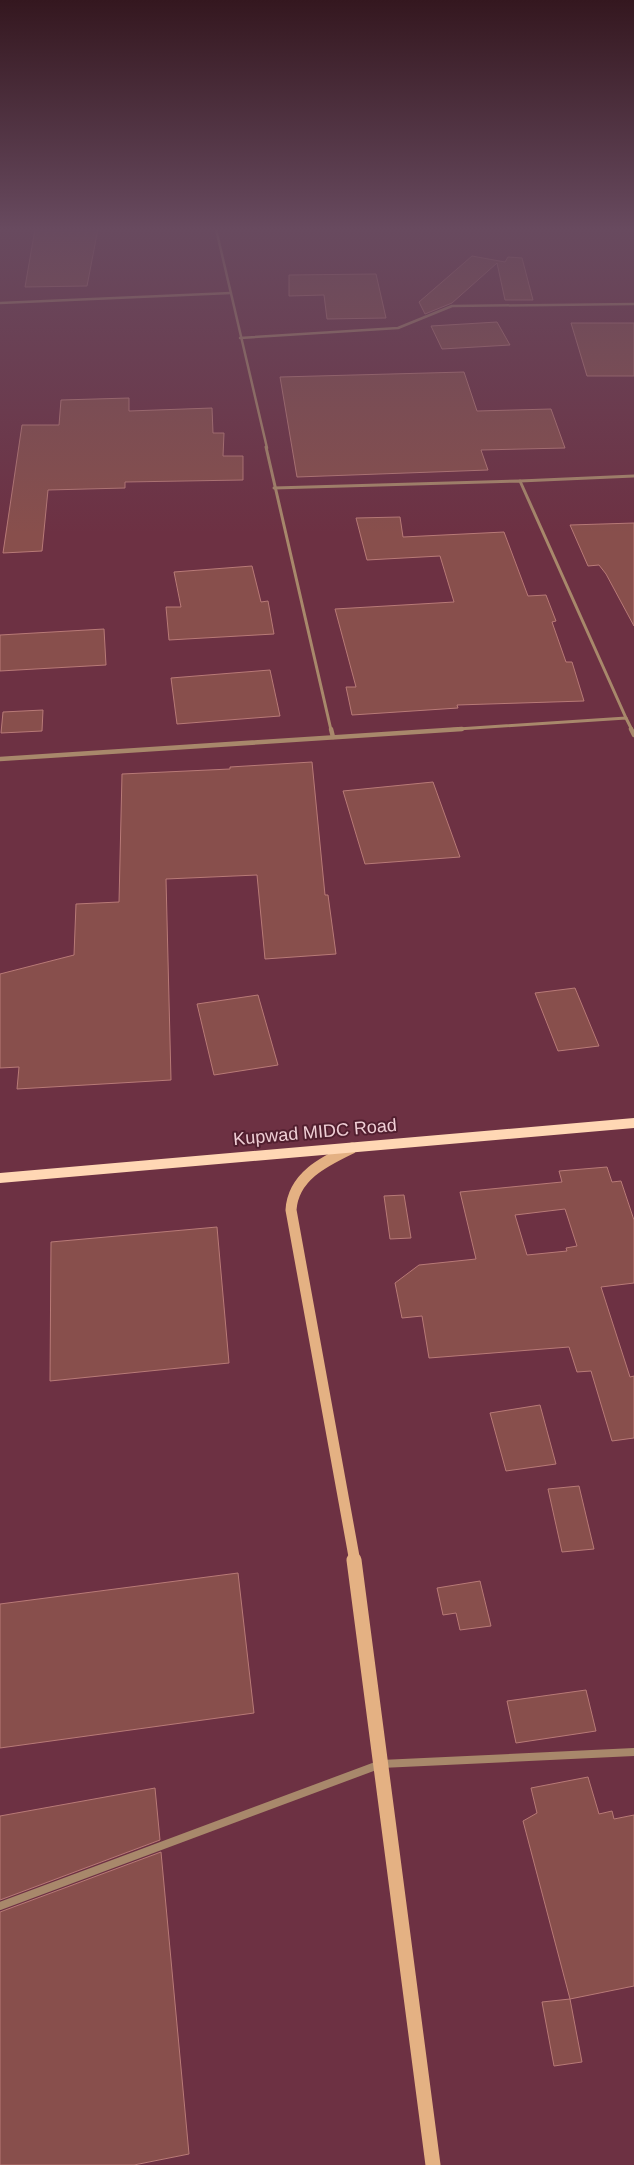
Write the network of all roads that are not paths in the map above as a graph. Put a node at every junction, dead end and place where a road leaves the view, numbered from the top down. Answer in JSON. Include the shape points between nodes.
{"nodes":[{"id":1,"x":238,"y":330,"type":"edge"},
{"id":2,"x":366,"y":330,"type":"edge"},
{"id":3,"x":240,"y":338,"type":"junction"},
{"id":4,"x":634,"y":476,"type":"edge"},
{"id":5,"x":520,"y":481,"type":"junction"},
{"id":6,"x":274,"y":488,"type":"junction"},
{"id":7,"x":626,"y":718,"type":"junction"},
{"id":8,"x":634,"y":735,"type":"edge"},
{"id":9,"x":333,"y":737,"type":"junction"},
{"id":10,"x":0,"y":759,"type":"edge"},
{"id":11,"x":634,"y":1124,"type":"edge"},
{"id":12,"x":353,"y":1148,"type":"junction"},
{"id":13,"x":0,"y":1178,"type":"edge"},
{"id":14,"x":634,"y":1752,"type":"edge"},
{"id":15,"x":381,"y":1764,"type":"junction"},
{"id":16,"x":0,"y":1906,"type":"edge"},
{"id":17,"x":433,"y":2165,"type":"edge"}],
"edges":[{"from":1,"to":3,"type":"street"},
{"from":2,"to":3,"type":"street"},
{"from":3,"to":6,"type":"street"},
{"from":4,"to":5,"type":"street"},
{"from":5,"to":6,"type":"street"},
{"from":5,"to":7,"type":"street"},
{"from":6,"to":9,"type":"street"},
{"from":7,"to":8,"type":"street"},
{"from":7,"to":9,"type":"street"},
{"from":9,"to":10,"type":"street"},
{"from":11,"to":12,"type":"main road","name":"Kupwad MIDC Road"},
{"from":12,"to":13,"type":"main road","name":"Kupwad MIDC Road"},
{"from":12,"to":15,"type":"main road","via":[[319,1164],[301,1181],[291,1204],[292,1224],[355,1563]]},
{"from":14,"to":15,"type":"street"},
{"from":15,"to":16,"type":"street"},
{"from":15,"to":17,"type":"main road"}]}
